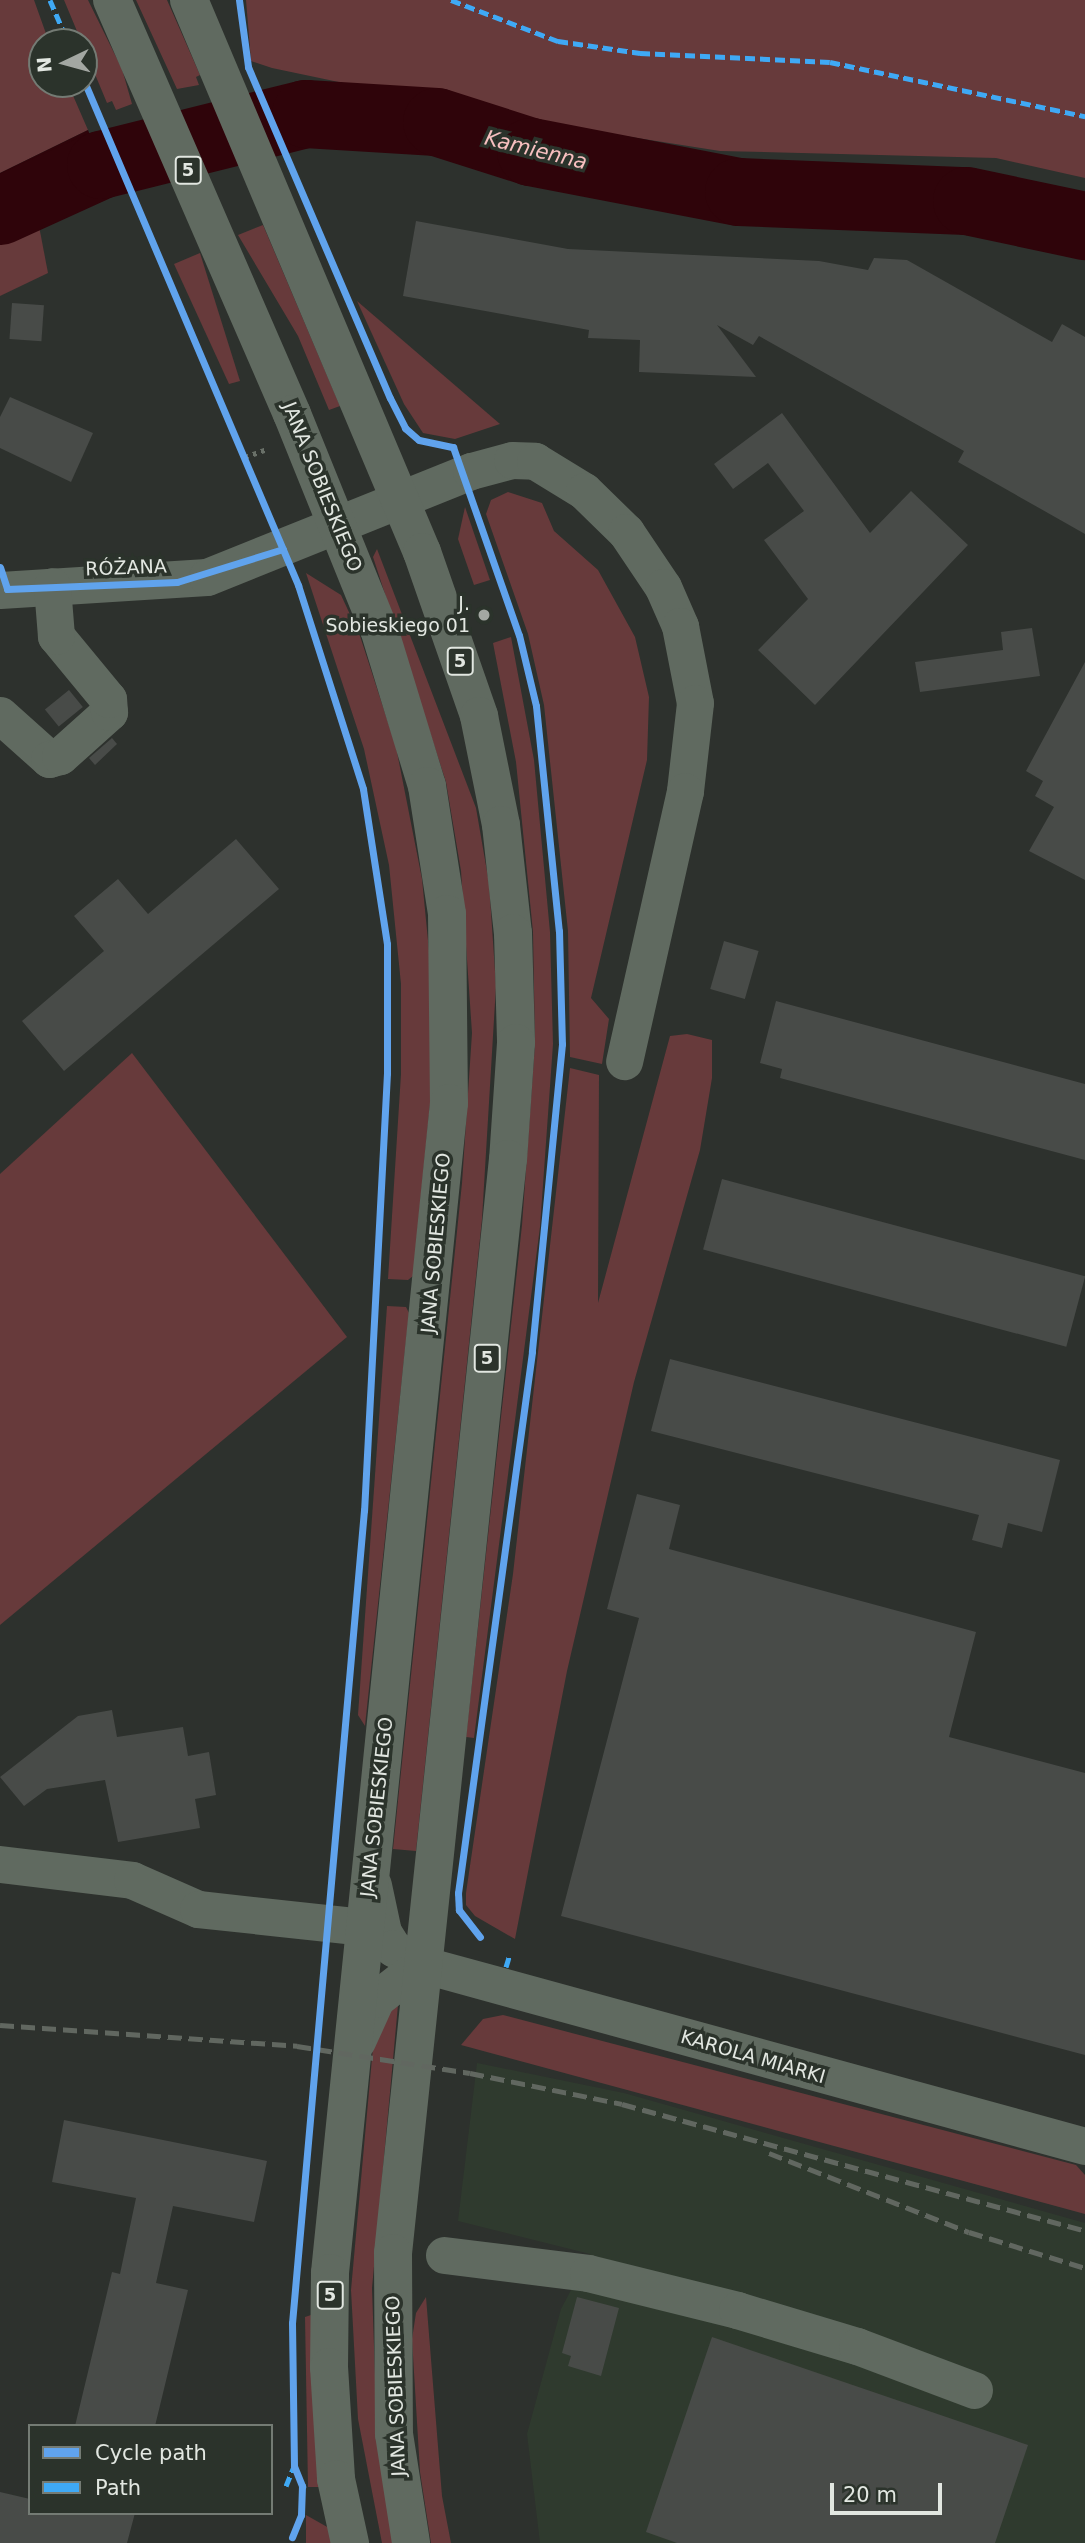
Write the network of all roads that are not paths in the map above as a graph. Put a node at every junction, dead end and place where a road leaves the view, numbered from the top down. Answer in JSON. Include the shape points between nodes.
{"nodes":[{"id":1,"x":112,"y":0,"type":"edge"},
{"id":2,"x":189,"y":0,"type":"edge"},
{"id":3,"x":206,"y":0,"type":"edge"},
{"id":4,"x":219,"y":70,"type":"junction"},
{"id":5,"x":400,"y":502,"type":"junction"},
{"id":6,"x":339,"y":527,"type":"junction"},
{"id":7,"x":2,"y":582,"type":"edge"},
{"id":8,"x":52,"y":586,"type":"junction"},
{"id":9,"x":0,"y":715,"type":"edge"},
{"id":10,"x":624,"y":1060,"type":"dead end"},
{"id":11,"x":373,"y":1856,"type":"junction"},
{"id":12,"x":0,"y":1864,"type":"edge"},
{"id":13,"x":365,"y":1927,"type":"junction"},
{"id":14,"x":421,"y":1964,"type":"junction"},
{"id":15,"x":349,"y":2073,"type":"junction"},
{"id":16,"x":1085,"y":2146,"type":"edge"},
{"id":17,"x":444,"y":2255,"type":"dead end"},
{"id":18,"x":974,"y":2390,"type":"dead end"},
{"id":19,"x":350,"y":2543,"type":"edge"},
{"id":20,"x":411,"y":2543,"type":"edge"}],
"edges":[{"from":1,"to":6,"type":"main road","name":"JANA SOBIESKIEGO","number":"5","via":[[158,97]]},
{"from":2,"to":4,"type":"main road","name":"JANA SOBIESKIEGO","number":"5"},
{"from":3,"to":4,"type":"street","name":"JANA SOBIESKIEGO"},
{"from":4,"to":5,"type":"main road","name":"JANA SOBIESKIEGO","number":"5"},
{"from":5,"to":6,"type":"street","name":"RÓŻANA"},
{"from":5,"to":10,"type":"street","name":"RÓŻANA","via":[[488,465],[535,461],[584,491],[626,532],[680,626],[695,703],[685,790]]},
{"from":5,"to":14,"type":"main road","name":"JANA SOBIESKIEGO","number":"5","via":[[479,716],[492,766],[516,986],[503,1210]]},
{"from":6,"to":8,"type":"street","name":"RÓŻANA","via":[[206,577]]},
{"from":6,"to":11,"type":"main road","name":"JANA SOBIESKIEGO","number":"5","via":[[379,629],[427,786],[451,958],[449,1103]]},
{"from":7,"to":8,"type":"street","name":"RÓŻANA"},
{"from":8,"to":9,"type":"street","via":[[56,636],[108,699],[109,712],[60,757],[49,759]]},
{"from":11,"to":13,"type":"main road","name":"JANA SOBIESKIEGO","number":"5"},
{"from":11,"to":14,"type":"street","name":"KAROLA MIARKI","via":[[383,1932],[393,1948]]},
{"from":12,"to":13,"type":"street","via":[[132,1880],[198,1909]]},
{"from":13,"to":15,"type":"main road","name":"JANA SOBIESKIEGO","number":"5"},
{"from":14,"to":15,"type":"street","via":[[401,1975],[376,1999]]},
{"from":14,"to":16,"type":"street","name":"KAROLA MIARKI"},
{"from":14,"to":20,"type":"main road","name":"JANA SOBIESKIEGO","number":"5","via":[[393,2253],[391,2340],[394,2434]]},
{"from":15,"to":19,"type":"main road","name":"JANA SOBIESKIEGO","number":"5","via":[[330,2273],[328,2367],[336,2479]]},
{"from":17,"to":18,"type":"street","via":[[588,2273],[710,2303],[857,2346]]}]}
